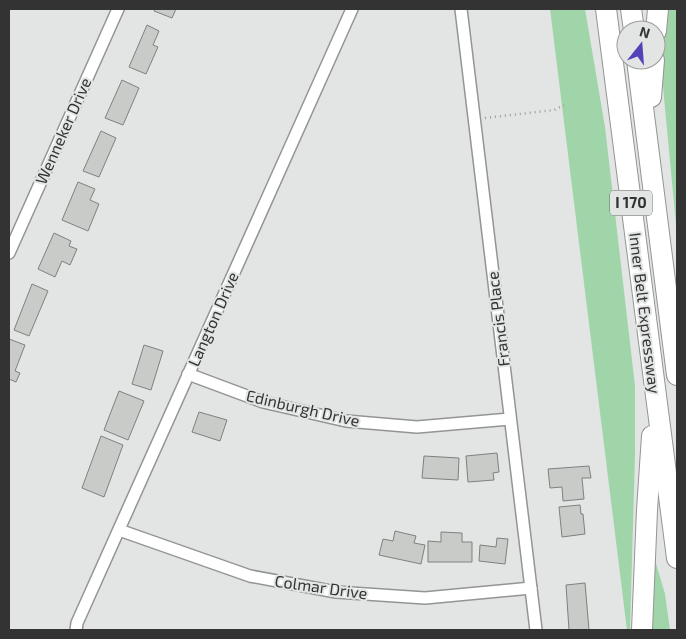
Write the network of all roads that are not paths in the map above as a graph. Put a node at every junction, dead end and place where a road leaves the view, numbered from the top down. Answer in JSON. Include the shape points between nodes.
{"nodes":[{"id":1,"x":118,"y":9,"type":"edge"},
{"id":2,"x":352,"y":9,"type":"edge"},
{"id":3,"x":461,"y":9,"type":"edge"},
{"id":4,"x":606,"y":9,"type":"edge"},
{"id":5,"x":638,"y":70,"type":"edge"},
{"id":6,"x":653,"y":70,"type":"edge"},
{"id":7,"x":648,"y":139,"type":"junction"},
{"id":8,"x":9,"y":254,"type":"edge"},
{"id":9,"x":188,"y":374,"type":"junction"},
{"id":10,"x":677,"y":375,"type":"edge"},
{"id":11,"x":655,"y":397,"type":"junction"},
{"id":12,"x":510,"y":419,"type":"junction"},
{"id":13,"x":118,"y":530,"type":"junction"},
{"id":14,"x":677,"y":558,"type":"edge"},
{"id":15,"x":531,"y":588,"type":"junction"},
{"id":16,"x":76,"y":630,"type":"edge"},
{"id":17,"x":536,"y":630,"type":"edge"},
{"id":18,"x":642,"y":630,"type":"edge"}],
"edges":[{"from":1,"to":8,"type":"street","name":"Wenneker Drive"},
{"from":2,"to":9,"type":"street","name":"Langton Drive"},
{"from":3,"to":12,"type":"street","name":"Francis Place"},
{"from":4,"to":11,"type":"highway","name":"Inner Belt Expressway","number":"I 170"},
{"from":5,"to":7,"type":"highway","name":"Inner Belt Expressway","number":"I 170"},
{"from":6,"to":7,"type":"highway"},
{"from":7,"to":10,"type":"highway","name":"Inner Belt Expressway","number":"I 170"},
{"from":9,"to":12,"type":"street","name":"Edinburgh Drive","via":[[263,402],[346,421],[417,427]]},
{"from":9,"to":13,"type":"street","name":"Langton Drive"},
{"from":11,"to":14,"type":"highway","name":"Inner Belt Expressway","number":"I 170"},
{"from":11,"to":18,"type":"highway"},
{"from":12,"to":15,"type":"street","name":"Francis Place"},
{"from":13,"to":15,"type":"street","name":"Colmar Drive","via":[[250,576],[336,592],[425,598]]},
{"from":13,"to":16,"type":"street","name":"Langton Drive"},
{"from":15,"to":17,"type":"street","name":"Francis Place"}]}
